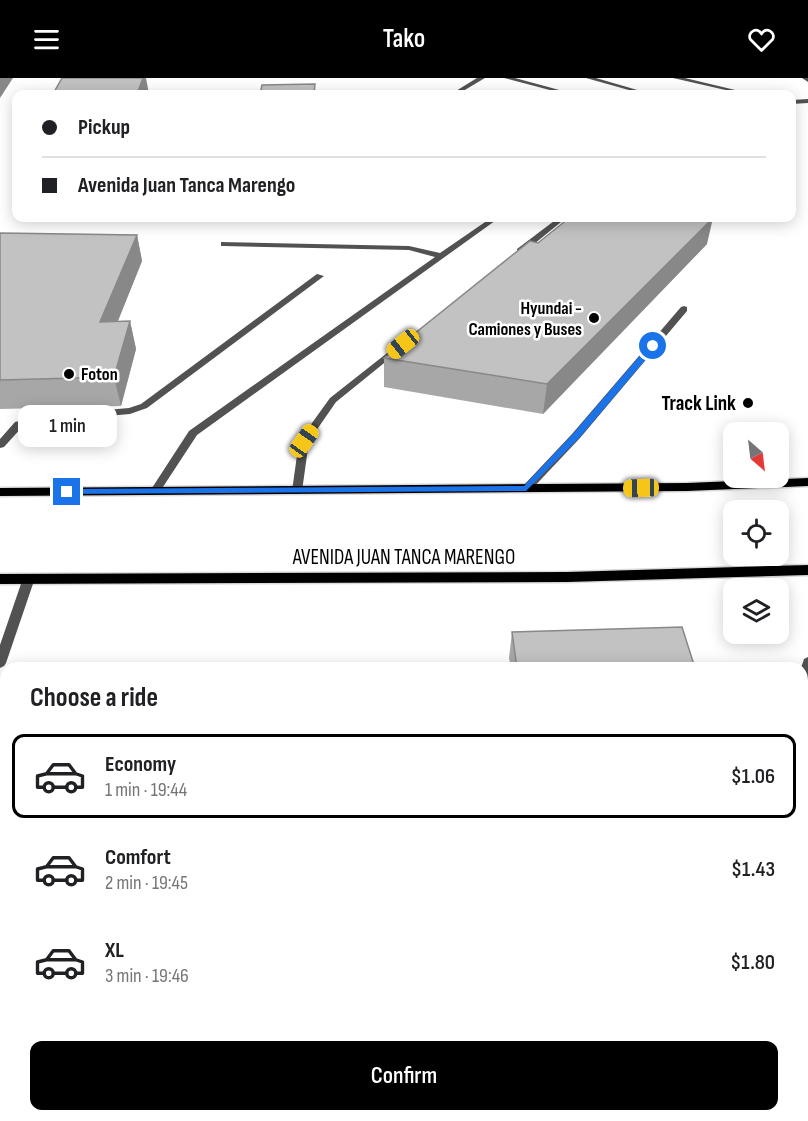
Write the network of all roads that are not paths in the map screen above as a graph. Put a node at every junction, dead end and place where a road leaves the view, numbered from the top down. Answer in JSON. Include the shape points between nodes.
{"nodes":[{"id":1,"x":482,"y":78,"type":"edge"},
{"id":2,"x":507,"y":78,"type":"edge"},
{"id":3,"x":589,"y":78,"type":"edge"},
{"id":4,"x":679,"y":78,"type":"edge"},
{"id":5,"x":461,"y":90,"type":"edge"},
{"id":6,"x":555,"y":90,"type":"edge"},
{"id":7,"x":633,"y":90,"type":"edge"},
{"id":8,"x":732,"y":90,"type":"edge"},
{"id":9,"x":489,"y":222,"type":"edge"},
{"id":10,"x":557,"y":222,"type":"edge"},
{"id":11,"x":224,"y":244,"type":"dead end"},
{"id":12,"x":440,"y":256,"type":"junction"},
{"id":13,"x":507,"y":261,"type":"edge"},
{"id":14,"x":320,"y":276,"type":"dead end"},
{"id":15,"x":684,"y":309,"type":"dead end"},
{"id":16,"x":406,"y":342,"type":"edge"},
{"id":17,"x":0,"y":445,"type":"edge"},
{"id":18,"x":808,"y":482,"type":"edge"},
{"id":19,"x":526,"y":489,"type":"junction"},
{"id":20,"x":155,"y":491,"type":"junction"},
{"id":21,"x":297,"y":491,"type":"junction"},
{"id":22,"x":0,"y":492,"type":"edge"},
{"id":23,"x":808,"y":570,"type":"edge"},
{"id":24,"x":29,"y":578,"type":"junction"},
{"id":25,"x":0,"y":579,"type":"edge"},
{"id":26,"x":0,"y":662,"type":"edge"}],
"edges":[{"from":1,"to":5,"type":"street"},
{"from":2,"to":6,"type":"street"},
{"from":3,"to":7,"type":"street"},
{"from":4,"to":8,"type":"street"},
{"from":9,"to":12,"type":"street"},
{"from":10,"to":13,"type":"street"},
{"from":11,"to":12,"type":"street","via":[[409,248]]},
{"from":12,"to":20,"type":"street","via":[[193,433]]},
{"from":14,"to":17,"type":"street","via":[[144,406],[19,424]]},
{"from":15,"to":19,"type":"street"},
{"from":16,"to":21,"type":"street","via":[[333,400],[304,441]]},
{"from":18,"to":19,"type":"main road"},
{"from":19,"to":21,"type":"main road"},
{"from":20,"to":21,"type":"main road"},
{"from":20,"to":22,"type":"main road"},
{"from":23,"to":24,"type":"main road","name":"AVENIDA JUAN TANCA MARENGO","via":[[567,578]]},
{"from":24,"to":25,"type":"main road","name":"AVENIDA JUAN TANCA MARENGO"},
{"from":24,"to":26,"type":"street"}]}
